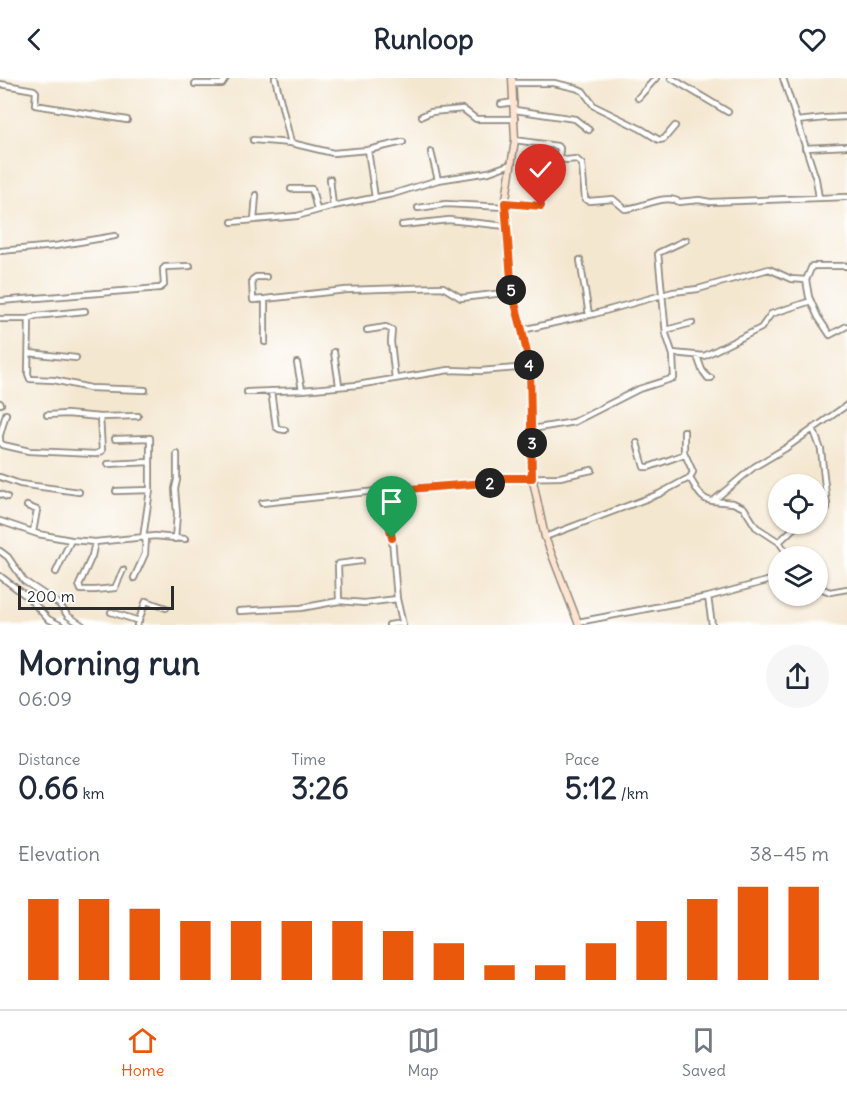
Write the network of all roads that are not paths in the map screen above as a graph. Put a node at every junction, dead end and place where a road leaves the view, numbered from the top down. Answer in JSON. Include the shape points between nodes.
{"nodes":[{"id":1,"x":226,"y":78,"type":"edge"},
{"id":2,"x":275,"y":78,"type":"edge"},
{"id":3,"x":656,"y":78,"type":"edge"},
{"id":4,"x":671,"y":78,"type":"edge"},
{"id":5,"x":783,"y":78,"type":"edge"},
{"id":6,"x":513,"y":81,"type":"edge"},
{"id":7,"x":0,"y":84,"type":"edge"},
{"id":8,"x":195,"y":84,"type":"dead end"},
{"id":9,"x":638,"y":98,"type":"dead end"},
{"id":10,"x":501,"y":104,"type":"dead end"},
{"id":11,"x":514,"y":106,"type":"junction"},
{"id":12,"x":728,"y":112,"type":"dead end"},
{"id":13,"x":422,"y":116,"type":"dead end"},
{"id":14,"x":847,"y":117,"type":"edge"},
{"id":15,"x":515,"y":119,"type":"junction"},
{"id":16,"x":127,"y":120,"type":"dead end"},
{"id":17,"x":797,"y":121,"type":"junction"},
{"id":18,"x":675,"y":126,"type":"dead end"},
{"id":19,"x":589,"y":130,"type":"dead end"},
{"id":20,"x":253,"y":140,"type":"dead end"},
{"id":21,"x":514,"y":141,"type":"junction"},
{"id":22,"x":403,"y":142,"type":"dead end"},
{"id":23,"x":291,"y":143,"type":"junction"},
{"id":24,"x":847,"y":146,"type":"edge"},
{"id":25,"x":805,"y":148,"type":"junction"},
{"id":26,"x":368,"y":150,"type":"junction"},
{"id":27,"x":431,"y":152,"type":"dead end"},
{"id":28,"x":511,"y":164,"type":"junction"},
{"id":29,"x":330,"y":179,"type":"dead end"},
{"id":30,"x":438,"y":180,"type":"junction"},
{"id":31,"x":291,"y":189,"type":"dead end"},
{"id":32,"x":256,"y":195,"type":"dead end"},
{"id":33,"x":847,"y":197,"type":"edge"},
{"id":34,"x":375,"y":198,"type":"junction"},
{"id":35,"x":819,"y":198,"type":"junction"},
{"id":36,"x":505,"y":205,"type":"junction"},
{"id":37,"x":333,"y":206,"type":"junction"},
{"id":38,"x":541,"y":206,"type":"dead end"},
{"id":39,"x":418,"y":208,"type":"dead end"},
{"id":40,"x":317,"y":210,"type":"junction"},
{"id":41,"x":254,"y":220,"type":"junction"},
{"id":42,"x":232,"y":222,"type":"dead end"},
{"id":43,"x":402,"y":225,"type":"dead end"},
{"id":44,"x":506,"y":226,"type":"junction"},
{"id":45,"x":115,"y":236,"type":"dead end"},
{"id":46,"x":686,"y":240,"type":"dead end"},
{"id":47,"x":0,"y":242,"type":"edge"},
{"id":48,"x":1,"y":251,"type":"edge"},
{"id":49,"x":580,"y":261,"type":"dead end"},
{"id":50,"x":190,"y":266,"type":"dead end"},
{"id":51,"x":847,"y":266,"type":"edge"},
{"id":52,"x":266,"y":277,"type":"dead end"},
{"id":53,"x":806,"y":280,"type":"junction"},
{"id":54,"x":512,"y":292,"type":"junction"},
{"id":55,"x":663,"y":294,"type":"junction"},
{"id":56,"x":265,"y":299,"type":"junction"},
{"id":57,"x":0,"y":301,"type":"edge"},
{"id":58,"x":811,"y":301,"type":"junction"},
{"id":59,"x":85,"y":311,"type":"dead end"},
{"id":60,"x":589,"y":315,"type":"junction"},
{"id":61,"x":0,"y":319,"type":"edge"},
{"id":62,"x":28,"y":319,"type":"junction"},
{"id":63,"x":692,"y":323,"type":"dead end"},
{"id":64,"x":847,"y":326,"type":"edge"},
{"id":65,"x":367,"y":330,"type":"dead end"},
{"id":66,"x":522,"y":330,"type":"junction"},
{"id":67,"x":666,"y":330,"type":"junction"},
{"id":68,"x":265,"y":342,"type":"dead end"},
{"id":69,"x":333,"y":352,"type":"dead end"},
{"id":70,"x":29,"y":353,"type":"junction"},
{"id":71,"x":673,"y":353,"type":"junction"},
{"id":72,"x":697,"y":356,"type":"junction"},
{"id":73,"x":76,"y":358,"type":"dead end"},
{"id":74,"x":297,"y":363,"type":"dead end"},
{"id":75,"x":530,"y":367,"type":"junction"},
{"id":76,"x":711,"y":378,"type":"dead end"},
{"id":77,"x":395,"y":379,"type":"junction"},
{"id":78,"x":339,"y":386,"type":"junction"},
{"id":79,"x":145,"y":390,"type":"dead end"},
{"id":80,"x":302,"y":390,"type":"junction"},
{"id":81,"x":271,"y":391,"type":"junction"},
{"id":82,"x":247,"y":392,"type":"dead end"},
{"id":83,"x":847,"y":405,"type":"edge"},
{"id":84,"x":6,"y":414,"type":"dead end"},
{"id":85,"x":47,"y":415,"type":"dead end"},
{"id":86,"x":138,"y":416,"type":"dead end"},
{"id":87,"x":100,"y":417,"type":"junction"},
{"id":88,"x":813,"y":428,"type":"junction"},
{"id":89,"x":532,"y":429,"type":"junction"},
{"id":90,"x":285,"y":430,"type":"dead end"},
{"id":91,"x":684,"y":431,"type":"dead end"},
{"id":92,"x":0,"y":436,"type":"edge"},
{"id":93,"x":115,"y":439,"type":"dead end"},
{"id":94,"x":637,"y":443,"type":"dead end"},
{"id":95,"x":177,"y":454,"type":"dead end"},
{"id":96,"x":685,"y":454,"type":"junction"},
{"id":97,"x":150,"y":462,"type":"junction"},
{"id":98,"x":108,"y":464,"type":"dead end"},
{"id":99,"x":592,"y":470,"type":"dead end"},
{"id":100,"x":824,"y":474,"type":"edge"},
{"id":101,"x":0,"y":477,"type":"edge"},
{"id":102,"x":532,"y":478,"type":"junction"},
{"id":103,"x":689,"y":479,"type":"junction"},
{"id":104,"x":150,"y":490,"type":"junction"},
{"id":105,"x":116,"y":491,"type":"dead end"},
{"id":106,"x":382,"y":491,"type":"junction"},
{"id":107,"x":79,"y":492,"type":"dead end"},
{"id":108,"x":0,"y":494,"type":"edge"},
{"id":109,"x":7,"y":497,"type":"dead end"},
{"id":110,"x":713,"y":501,"type":"junction"},
{"id":111,"x":262,"y":503,"type":"dead end"},
{"id":112,"x":27,"y":506,"type":"dead end"},
{"id":113,"x":0,"y":521,"type":"edge"},
{"id":114,"x":33,"y":532,"type":"junction"},
{"id":115,"x":787,"y":534,"type":"edge"},
{"id":116,"x":145,"y":537,"type":"junction"},
{"id":117,"x":545,"y":537,"type":"junction"},
{"id":118,"x":175,"y":539,"type":"junction"},
{"id":119,"x":185,"y":539,"type":"dead end"},
{"id":120,"x":71,"y":540,"type":"junction"},
{"id":121,"x":95,"y":542,"type":"junction"},
{"id":122,"x":779,"y":542,"type":"junction"},
{"id":123,"x":782,"y":546,"type":"edge"},
{"id":124,"x":0,"y":551,"type":"edge"},
{"id":125,"x":361,"y":561,"type":"dead end"},
{"id":126,"x":123,"y":570,"type":"dead end"},
{"id":127,"x":56,"y":572,"type":"dead end"},
{"id":128,"x":0,"y":576,"type":"edge"},
{"id":129,"x":134,"y":578,"type":"dead end"},
{"id":130,"x":768,"y":581,"type":"edge"},
{"id":131,"x":846,"y":589,"type":"edge"},
{"id":132,"x":828,"y":591,"type":"edge"},
{"id":133,"x":708,"y":597,"type":"junction"},
{"id":134,"x":847,"y":598,"type":"edge"},
{"id":135,"x":397,"y":599,"type":"junction"},
{"id":136,"x":339,"y":601,"type":"junction"},
{"id":137,"x":166,"y":608,"type":"dead end"},
{"id":138,"x":239,"y":611,"type":"dead end"},
{"id":139,"x":111,"y":612,"type":"dead end"},
{"id":140,"x":138,"y":623,"type":"edge"},
{"id":141,"x":579,"y":623,"type":"edge"},
{"id":142,"x":403,"y":624,"type":"edge"},
{"id":143,"x":60,"y":625,"type":"edge"},
{"id":144,"x":82,"y":625,"type":"edge"},
{"id":145,"x":389,"y":625,"type":"edge"},
{"id":146,"x":712,"y":625,"type":"edge"}],
"edges":[{"from":1,"to":8,"type":"street","via":[[222,84]]},
{"from":2,"to":23,"type":"street"},
{"from":3,"to":9,"type":"street"},
{"from":4,"to":12,"type":"street"},
{"from":5,"to":17,"type":"street"},
{"from":6,"to":11,"type":"street"},
{"from":6,"to":18,"type":"street","via":[[576,88],[594,106],[659,140]]},
{"from":7,"to":16,"type":"street","via":[[34,90],[35,105]]},
{"from":10,"to":11,"type":"street"},
{"from":11,"to":15,"type":"street"},
{"from":11,"to":19,"type":"street","via":[[575,119]]},
{"from":13,"to":15,"type":"street","via":[[460,108],[476,119]]},
{"from":14,"to":17,"type":"street"},
{"from":15,"to":21,"type":"street"},
{"from":17,"to":25,"type":"street"},
{"from":20,"to":23,"type":"street"},
{"from":21,"to":28,"type":"street"},
{"from":21,"to":35,"type":"street","via":[[557,146],[560,158],[576,159],[582,164],[585,199],[613,199],[625,209],[673,198],[679,202]]},
{"from":22,"to":26,"type":"street"},
{"from":23,"to":26,"type":"street","via":[[336,154]]},
{"from":24,"to":25,"type":"street"},
{"from":25,"to":35,"type":"street"},
{"from":26,"to":34,"type":"street"},
{"from":27,"to":30,"type":"street"},
{"from":28,"to":30,"type":"street","via":[[489,172]]},
{"from":28,"to":36,"type":"street"},
{"from":29,"to":37,"type":"street"},
{"from":30,"to":34,"type":"street"},
{"from":31,"to":40,"type":"street","via":[[312,189]]},
{"from":32,"to":41,"type":"street"},
{"from":33,"to":35,"type":"street"},
{"from":34,"to":37,"type":"street"},
{"from":36,"to":38,"type":"street"},
{"from":36,"to":39,"type":"street"},
{"from":36,"to":44,"type":"street"},
{"from":37,"to":40,"type":"street"},
{"from":40,"to":41,"type":"street"},
{"from":41,"to":42,"type":"street"},
{"from":43,"to":44,"type":"street","via":[[449,220]]},
{"from":44,"to":54,"type":"street"},
{"from":45,"to":48,"type":"street"},
{"from":46,"to":55,"type":"street","via":[[658,253]]},
{"from":47,"to":48,"type":"street"},
{"from":49,"to":60,"type":"street"},
{"from":50,"to":57,"type":"street","via":[[165,267],[164,285],[160,288]]},
{"from":51,"to":53,"type":"street","via":[[812,266]]},
{"from":52,"to":56,"type":"street","via":[[252,280],[253,300]]},
{"from":53,"to":55,"type":"street","via":[[791,279],[769,269],[698,289]]},
{"from":53,"to":58,"type":"street"},
{"from":54,"to":56,"type":"street","via":[[461,298],[443,287],[432,287],[346,290]]},
{"from":54,"to":66,"type":"street"},
{"from":55,"to":60,"type":"street"},
{"from":55,"to":67,"type":"street"},
{"from":56,"to":68,"type":"street"},
{"from":58,"to":64,"type":"street","via":[[830,335]]},
{"from":58,"to":72,"type":"street","via":[[771,314],[760,328]]},
{"from":59,"to":62,"type":"street"},
{"from":60,"to":66,"type":"street"},
{"from":61,"to":62,"type":"street"},
{"from":62,"to":70,"type":"street"},
{"from":63,"to":67,"type":"street"},
{"from":65,"to":77,"type":"street","via":[[392,330]]},
{"from":66,"to":75,"type":"street"},
{"from":67,"to":71,"type":"street"},
{"from":69,"to":78,"type":"street"},
{"from":70,"to":73,"type":"street"},
{"from":70,"to":79,"type":"street","via":[[30,379],[90,388]]},
{"from":71,"to":72,"type":"street"},
{"from":71,"to":89,"type":"street","via":[[672,379],[639,389],[574,422]]},
{"from":72,"to":76,"type":"street","via":[[702,370]]},
{"from":74,"to":80,"type":"street"},
{"from":75,"to":77,"type":"street","via":[[449,370]]},
{"from":75,"to":89,"type":"street"},
{"from":77,"to":78,"type":"street"},
{"from":78,"to":80,"type":"street"},
{"from":80,"to":81,"type":"street"},
{"from":81,"to":82,"type":"street"},
{"from":81,"to":90,"type":"street","via":[[276,427]]},
{"from":83,"to":88,"type":"street"},
{"from":84,"to":92,"type":"street"},
{"from":85,"to":87,"type":"street"},
{"from":86,"to":87,"type":"street"},
{"from":87,"to":92,"type":"street","via":[[99,454],[29,451],[3,445]]},
{"from":88,"to":100,"type":"street"},
{"from":88,"to":110,"type":"street","via":[[754,467]]},
{"from":89,"to":102,"type":"street"},
{"from":91,"to":96,"type":"street"},
{"from":93,"to":97,"type":"street","via":[[150,438]]},
{"from":94,"to":96,"type":"street","via":[[644,466]]},
{"from":95,"to":118,"type":"street"},
{"from":96,"to":103,"type":"street","via":[[693,472]]},
{"from":97,"to":98,"type":"street"},
{"from":97,"to":104,"type":"street"},
{"from":99,"to":102,"type":"street"},
{"from":101,"to":107,"type":"street","via":[[20,484]]},
{"from":102,"to":106,"type":"street"},
{"from":102,"to":117,"type":"street"},
{"from":103,"to":110,"type":"street","via":[[706,500]]},
{"from":103,"to":117,"type":"street"},
{"from":104,"to":105,"type":"street"},
{"from":104,"to":116,"type":"street"},
{"from":106,"to":111,"type":"street"},
{"from":106,"to":135,"type":"street","via":[[392,538]]},
{"from":108,"to":109,"type":"street"},
{"from":110,"to":122,"type":"street","via":[[744,508],[756,527]]},
{"from":112,"to":114,"type":"street","via":[[37,510]]},
{"from":113,"to":114,"type":"street"},
{"from":114,"to":120,"type":"street"},
{"from":115,"to":122,"type":"street"},
{"from":116,"to":118,"type":"street"},
{"from":116,"to":121,"type":"street"},
{"from":116,"to":129,"type":"street","via":[[145,554]]},
{"from":117,"to":141,"type":"street"},
{"from":118,"to":119,"type":"street"},
{"from":120,"to":121,"type":"street"},
{"from":120,"to":127,"type":"street"},
{"from":121,"to":126,"type":"street","via":[[79,585],[81,590],[115,588]]},
{"from":122,"to":123,"type":"street"},
{"from":124,"to":144,"type":"street","via":[[8,556],[24,581]]},
{"from":125,"to":136,"type":"street","via":[[338,564]]},
{"from":128,"to":143,"type":"street"},
{"from":130,"to":133,"type":"street"},
{"from":131,"to":132,"type":"street"},
{"from":131,"to":134,"type":"street"},
{"from":133,"to":141,"type":"street"},
{"from":133,"to":146,"type":"street"},
{"from":135,"to":136,"type":"street"},
{"from":135,"to":142,"type":"street"},
{"from":136,"to":138,"type":"street","via":[[301,608]]},
{"from":137,"to":140,"type":"street","via":[[146,601]]},
{"from":139,"to":140,"type":"street"},
{"from":142,"to":145,"type":"street"}]}
